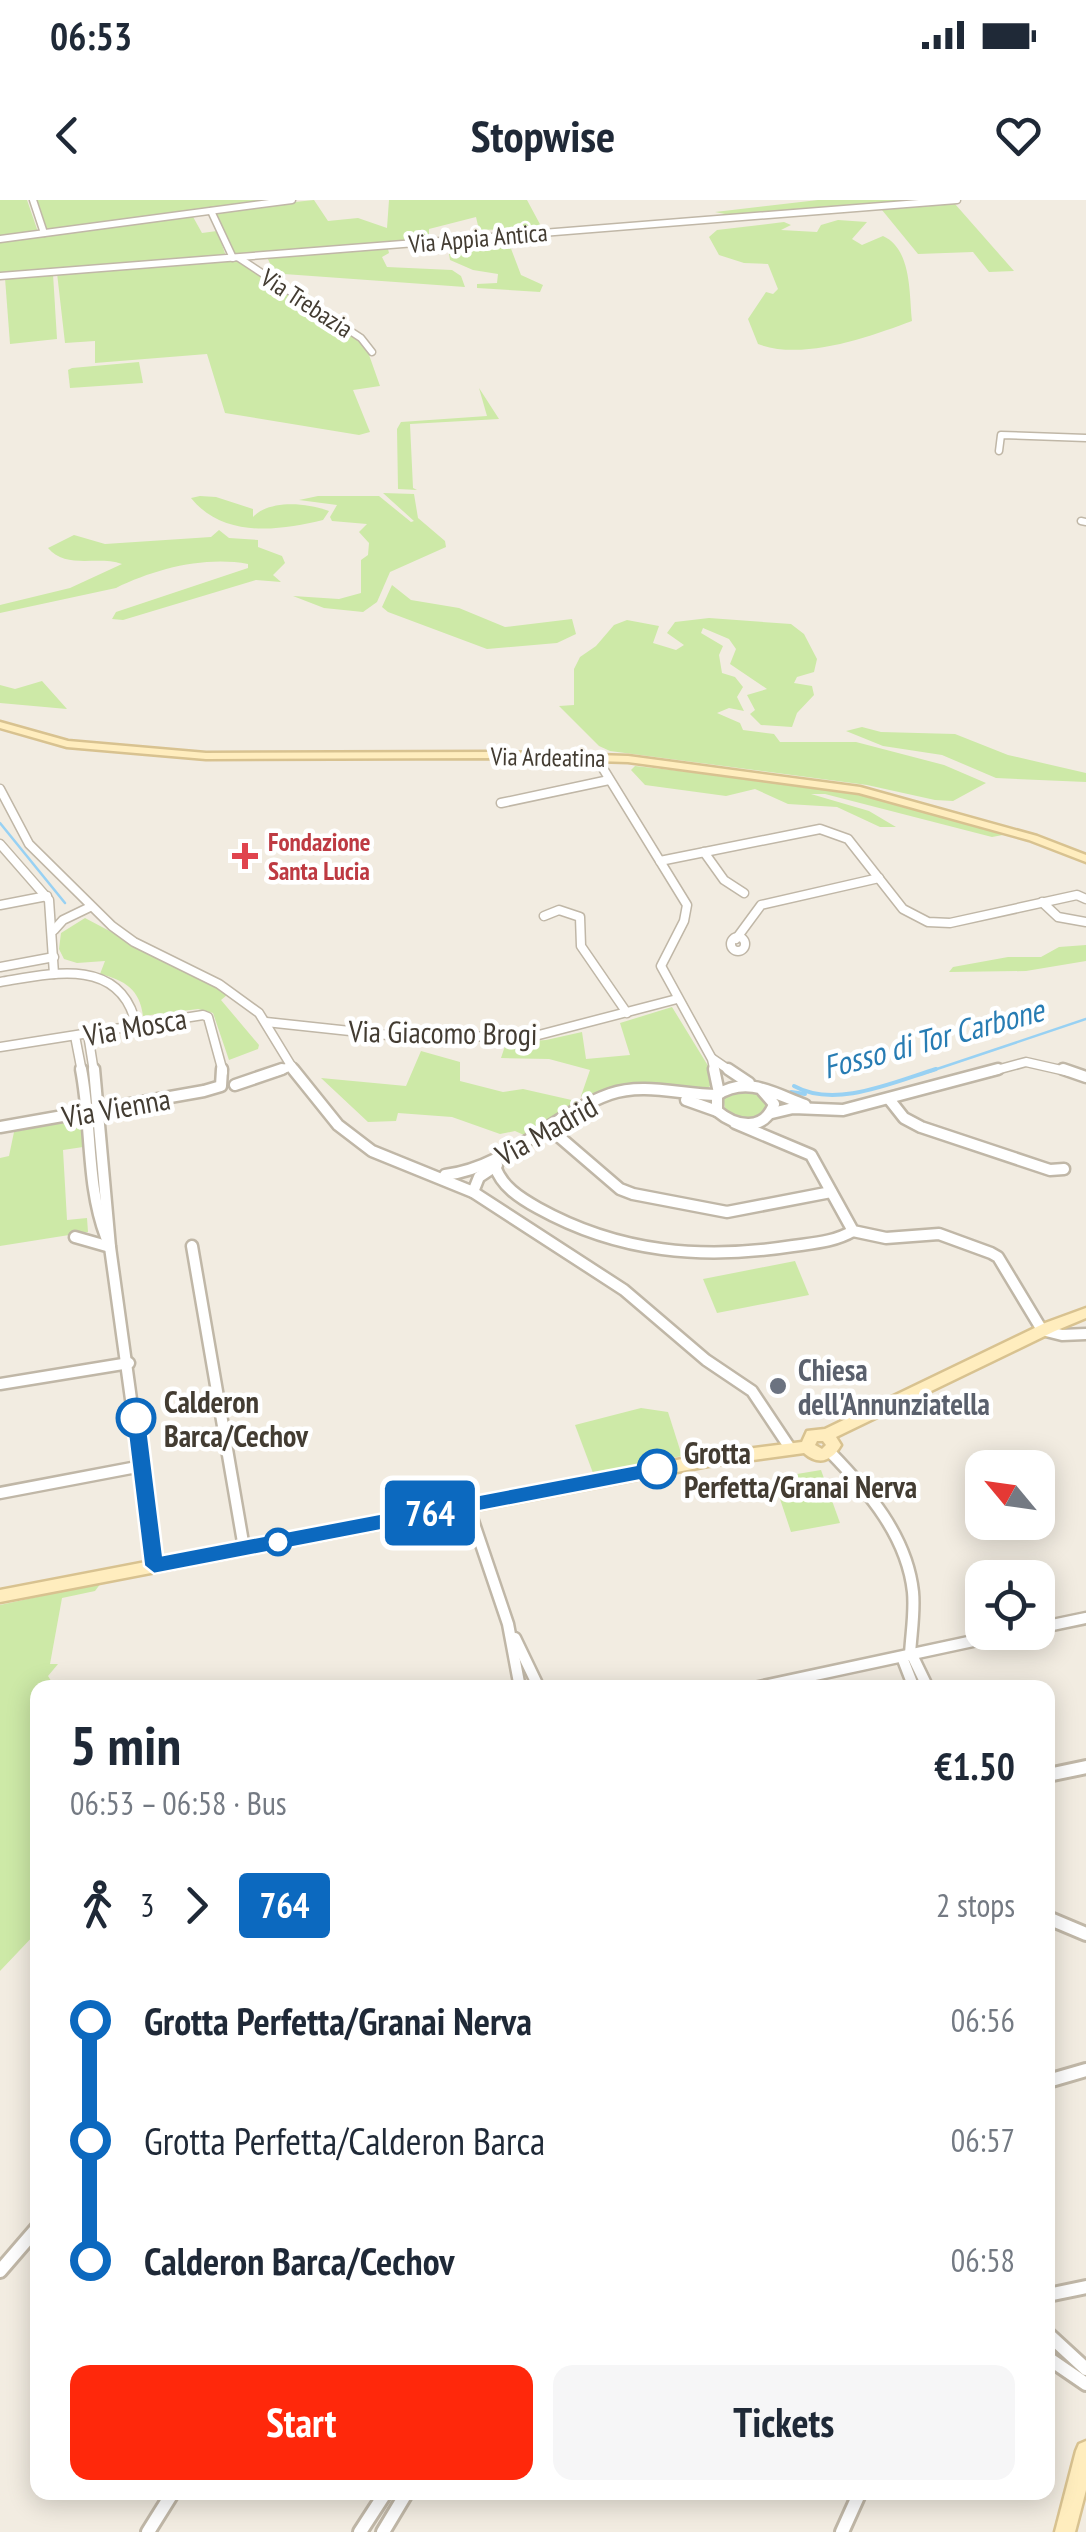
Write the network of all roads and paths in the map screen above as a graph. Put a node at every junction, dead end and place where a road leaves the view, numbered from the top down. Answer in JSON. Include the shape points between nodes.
{"nodes":[{"id":1,"x":33,"y":200,"type":"edge"},
{"id":2,"x":224,"y":200,"type":"edge"},
{"id":3,"x":292,"y":200,"type":"edge"},
{"id":4,"x":956,"y":200,"type":"edge"},
{"id":5,"x":227,"y":209,"type":"junction"},
{"id":6,"x":212,"y":211,"type":"junction"},
{"id":7,"x":44,"y":233,"type":"junction"},
{"id":8,"x":0,"y":239,"type":"edge"},
{"id":9,"x":235,"y":258,"type":"junction"},
{"id":10,"x":0,"y":276,"type":"edge"},
{"id":11,"x":372,"y":352,"type":"dead end"},
{"id":12,"x":1086,"y":438,"type":"edge"},
{"id":13,"x":999,"y":452,"type":"dead end"},
{"id":14,"x":0,"y":725,"type":"edge"},
{"id":15,"x":596,"y":757,"type":"junction"},
{"id":16,"x":616,"y":758,"type":"junction"},
{"id":17,"x":608,"y":777,"type":"junction"},
{"id":18,"x":0,"y":789,"type":"edge"},
{"id":19,"x":501,"y":803,"type":"dead end"},
{"id":20,"x":0,"y":844,"type":"edge"},
{"id":21,"x":704,"y":852,"type":"junction"},
{"id":22,"x":1086,"y":859,"type":"edge"},
{"id":23,"x":660,"y":861,"type":"junction"},
{"id":24,"x":879,"y":878,"type":"junction"},
{"id":25,"x":744,"y":893,"type":"dead end"},
{"id":26,"x":48,"y":896,"type":"junction"},
{"id":27,"x":1086,"y":899,"type":"edge"},
{"id":28,"x":1042,"y":902,"type":"junction"},
{"id":29,"x":0,"y":905,"type":"edge"},
{"id":30,"x":90,"y":907,"type":"junction"},
{"id":31,"x":544,"y":916,"type":"dead end"},
{"id":32,"x":1086,"y":922,"type":"edge"},
{"id":33,"x":54,"y":930,"type":"junction"},
{"id":34,"x":736,"y":939,"type":"dead end"},
{"id":35,"x":54,"y":957,"type":"junction"},
{"id":36,"x":0,"y":966,"type":"edge"},
{"id":37,"x":58,"y":974,"type":"junction"},
{"id":38,"x":0,"y":982,"type":"edge"},
{"id":39,"x":677,"y":999,"type":"junction"},
{"id":40,"x":627,"y":1013,"type":"junction"},
{"id":41,"x":266,"y":1022,"type":"junction"},
{"id":42,"x":128,"y":1024,"type":"junction"},
{"id":43,"x":88,"y":1034,"type":"junction"},
{"id":44,"x":75,"y":1036,"type":"junction"},
{"id":45,"x":0,"y":1047,"type":"edge"},
{"id":46,"x":710,"y":1056,"type":"junction"},
{"id":47,"x":292,"y":1066,"type":"junction"},
{"id":48,"x":224,"y":1077,"type":"joint"},
{"id":49,"x":1086,"y":1077,"type":"edge"},
{"id":50,"x":234,"y":1085,"type":"dead end"},
{"id":51,"x":756,"y":1087,"type":"junction"},
{"id":52,"x":718,"y":1094,"type":"junction"},
{"id":53,"x":889,"y":1099,"type":"junction"},
{"id":54,"x":95,"y":1110,"type":"junction"},
{"id":55,"x":820,"y":1110,"type":"junction"},
{"id":56,"x":717,"y":1111,"type":"junction"},
{"id":57,"x":771,"y":1114,"type":"junction"},
{"id":58,"x":735,"y":1123,"type":"junction"},
{"id":59,"x":0,"y":1128,"type":"edge"},
{"id":60,"x":551,"y":1130,"type":"junction"},
{"id":61,"x":530,"y":1142,"type":"junction"},
{"id":62,"x":788,"y":1143,"type":"junction"},
{"id":63,"x":495,"y":1166,"type":"junction"},
{"id":64,"x":1064,"y":1169,"type":"dead end"},
{"id":65,"x":436,"y":1174,"type":"junction"},
{"id":66,"x":473,"y":1192,"type":"junction"},
{"id":67,"x":831,"y":1192,"type":"junction"},
{"id":68,"x":853,"y":1231,"type":"junction"},
{"id":69,"x":76,"y":1237,"type":"dead end"},
{"id":70,"x":192,"y":1246,"type":"dead end"},
{"id":71,"x":110,"y":1247,"type":"junction"},
{"id":72,"x":1086,"y":1313,"type":"edge"},
{"id":73,"x":1042,"y":1330,"type":"junction"},
{"id":74,"x":1086,"y":1334,"type":"edge"},
{"id":75,"x":129,"y":1363,"type":"junction"},
{"id":76,"x":0,"y":1384,"type":"edge"},
{"id":77,"x":827,"y":1435,"type":"junction"},
{"id":78,"x":807,"y":1447,"type":"junction"},
{"id":79,"x":790,"y":1448,"type":"junction"},
{"id":80,"x":830,"y":1452,"type":"junction"},
{"id":81,"x":142,"y":1466,"type":"junction"},
{"id":82,"x":0,"y":1493,"type":"edge"},
{"id":83,"x":468,"y":1506,"type":"junction"},
{"id":84,"x":244,"y":1548,"type":"junction"},
{"id":85,"x":154,"y":1566,"type":"junction"},
{"id":86,"x":0,"y":1596,"type":"edge"},
{"id":87,"x":1086,"y":1618,"type":"edge"},
{"id":88,"x":508,"y":1624,"type":"junction"},
{"id":89,"x":1055,"y":1624,"type":"edge"},
{"id":90,"x":965,"y":1643,"type":"edge"},
{"id":91,"x":908,"y":1655,"type":"junction"},
{"id":92,"x":518,"y":1680,"type":"edge"},
{"id":93,"x":535,"y":1680,"type":"edge"},
{"id":94,"x":791,"y":1680,"type":"edge"},
{"id":95,"x":913,"y":1680,"type":"edge"},
{"id":96,"x":923,"y":1680,"type":"edge"},
{"id":97,"x":1086,"y":1766,"type":"edge"},
{"id":98,"x":1055,"y":1773,"type":"edge"},
{"id":99,"x":1055,"y":1921,"type":"edge"},
{"id":100,"x":1086,"y":1934,"type":"edge"},
{"id":101,"x":1086,"y":2070,"type":"edge"},
{"id":102,"x":1055,"y":2078,"type":"edge"},
{"id":103,"x":30,"y":2236,"type":"edge"},
{"id":104,"x":0,"y":2270,"type":"edge"},
{"id":105,"x":1086,"y":2287,"type":"edge"},
{"id":106,"x":1055,"y":2294,"type":"edge"},
{"id":107,"x":1055,"y":2341,"type":"edge"},
{"id":108,"x":1055,"y":2363,"type":"edge"},
{"id":109,"x":1086,"y":2370,"type":"edge"},
{"id":110,"x":1086,"y":2384,"type":"edge"},
{"id":111,"x":1086,"y":2453,"type":"edge"},
{"id":112,"x":169,"y":2500,"type":"edge"},
{"id":113,"x":381,"y":2500,"type":"edge"},
{"id":114,"x":403,"y":2500,"type":"edge"},
{"id":115,"x":856,"y":2500,"type":"edge"},
{"id":116,"x":148,"y":2532,"type":"edge"},
{"id":117,"x":360,"y":2532,"type":"edge"},
{"id":118,"x":383,"y":2532,"type":"edge"},
{"id":119,"x":842,"y":2532,"type":"edge"},
{"id":120,"x":1064,"y":2532,"type":"edge"}],
"edges":[{"from":1,"to":7,"type":"street"},
{"from":2,"to":5,"type":"street"},
{"from":3,"to":5,"type":"street"},
{"from":4,"to":9,"type":"street","name":"Via Appia Antica"},
{"from":5,"to":6,"type":"street"},
{"from":6,"to":7,"type":"street"},
{"from":6,"to":9,"type":"street"},
{"from":7,"to":8,"type":"street"},
{"from":9,"to":10,"type":"street","name":"Via Appia Antica"},
{"from":9,"to":11,"type":"street","name":"Via Trebazia","via":[[362,338]]},
{"from":12,"to":13,"type":"street","via":[[1002,434]]},
{"from":14,"to":15,"type":"main road","name":"Via Ardeatina","via":[[66,744],[206,756]]},
{"from":15,"to":16,"type":"main road","name":"Via Ardeatina"},
{"from":15,"to":17,"type":"street"},
{"from":16,"to":17,"type":"street"},
{"from":16,"to":22,"type":"main road","name":"Via Ardeatina","via":[[860,790]]},
{"from":17,"to":19,"type":"street"},
{"from":17,"to":23,"type":"street"},
{"from":18,"to":30,"type":"street","via":[[25,839]]},
{"from":20,"to":26,"type":"street"},
{"from":21,"to":23,"type":"street"},
{"from":21,"to":24,"type":"street","via":[[824,830],[848,839]]},
{"from":21,"to":25,"type":"street","via":[[724,880]]},
{"from":23,"to":39,"type":"street","via":[[688,908],[660,963]]},
{"from":24,"to":28,"type":"street","via":[[909,914],[938,924]]},
{"from":24,"to":34,"type":"street","via":[[761,906]]},
{"from":26,"to":29,"type":"street"},
{"from":26,"to":33,"type":"street"},
{"from":27,"to":28,"type":"street","via":[[1077,894]]},
{"from":28,"to":32,"type":"street","via":[[1058,917]]},
{"from":30,"to":33,"type":"street"},
{"from":30,"to":41,"type":"street","via":[[134,942],[236,994]]},
{"from":31,"to":40,"type":"street","via":[[559,910],[580,918],[581,946]]},
{"from":33,"to":35,"type":"street"},
{"from":35,"to":36,"type":"street"},
{"from":35,"to":37,"type":"street"},
{"from":37,"to":38,"type":"street"},
{"from":37,"to":42,"type":"street","via":[[119,987],[132,1006]]},
{"from":39,"to":40,"type":"street","name":"Via Giacomo Brogi"},
{"from":39,"to":46,"type":"street"},
{"from":40,"to":41,"type":"street","name":"Via Giacomo Brogi","via":[[528,1036],[408,1037]]},
{"from":41,"to":47,"type":"street"},
{"from":42,"to":43,"type":"street","name":"Via Mosca"},
{"from":42,"to":48,"type":"street","name":"Via Mosca","via":[[208,1017]]},
{"from":43,"to":44,"type":"street","name":"Via Mosca"},
{"from":43,"to":54,"type":"street"},
{"from":44,"to":45,"type":"street","name":"Via Mosca"},
{"from":44,"to":54,"type":"street"},
{"from":46,"to":51,"type":"street"},
{"from":46,"to":52,"type":"street"},
{"from":47,"to":50,"type":"street"},
{"from":47,"to":65,"type":"street","via":[[325,1112],[359,1142]]},
{"from":48,"to":54,"type":"street","name":"Via Vienna","via":[[217,1088]]},
{"from":49,"to":53,"type":"street","via":[[1026,1062]]},
{"from":51,"to":52,"type":"street","via":[[735,1085]]},
{"from":51,"to":55,"type":"street"},
{"from":51,"to":57,"type":"street","via":[[772,1099]]},
{"from":52,"to":56,"type":"street"},
{"from":52,"to":60,"type":"street","name":"Via Madrid","via":[[622,1091]]},
{"from":53,"to":55,"type":"street"},
{"from":53,"to":64,"type":"street","via":[[921,1127]]},
{"from":54,"to":59,"type":"street","name":"Via Vienna"},
{"from":54,"to":71,"type":"street","via":[[94,1209]]},
{"from":55,"to":57,"type":"street"},
{"from":56,"to":58,"type":"street"},
{"from":56,"to":60,"type":"street","name":"Via Madrid","via":[[686,1100],[628,1096]]},
{"from":57,"to":58,"type":"street","via":[[755,1124]]},
{"from":57,"to":62,"type":"street","via":[[772,1130]]},
{"from":58,"to":62,"type":"street"},
{"from":60,"to":61,"type":"street","name":"Via Madrid"},
{"from":60,"to":67,"type":"street","via":[[632,1194],[729,1212]]},
{"from":61,"to":63,"type":"street","name":"Via Madrid"},
{"from":61,"to":65,"type":"street","name":"Via Madrid","via":[[469,1173]]},
{"from":62,"to":67,"type":"street","via":[[814,1157]]},
{"from":63,"to":66,"type":"street","name":"Via Madrid","via":[[479,1177]]},
{"from":63,"to":68,"type":"street","via":[[507,1187],[553,1216],[636,1249],[744,1254]]},
{"from":65,"to":66,"type":"street"},
{"from":66,"to":79,"type":"street","via":[[624,1290],[744,1384]]},
{"from":67,"to":68,"type":"street"},
{"from":68,"to":73,"type":"street","via":[[886,1238],[939,1234],[998,1257]]},
{"from":69,"to":71,"type":"street"},
{"from":70,"to":84,"type":"street"},
{"from":71,"to":75,"type":"street"},
{"from":72,"to":73,"type":"main road"},
{"from":73,"to":74,"type":"street"},
{"from":73,"to":77,"type":"main road"},
{"from":75,"to":76,"type":"street"},
{"from":75,"to":81,"type":"street"},
{"from":77,"to":78,"type":"main road","via":[[812,1435]]},
{"from":77,"to":80,"type":"main road","via":[[834,1442]]},
{"from":78,"to":79,"type":"main road"},
{"from":78,"to":80,"type":"main road","via":[[819,1456]]},
{"from":79,"to":83,"type":"main road"},
{"from":80,"to":91,"type":"street","via":[[888,1522],[900,1549],[913,1594]]},
{"from":81,"to":82,"type":"street"},
{"from":81,"to":85,"type":"street"},
{"from":83,"to":84,"type":"main road"},
{"from":83,"to":88,"type":"street"},
{"from":84,"to":85,"type":"main road"},
{"from":85,"to":86,"type":"main road"},
{"from":87,"to":89,"type":"street"},
{"from":88,"to":92,"type":"street"},
{"from":88,"to":93,"type":"street"},
{"from":90,"to":91,"type":"street"},
{"from":91,"to":94,"type":"street"},
{"from":91,"to":95,"type":"street"},
{"from":91,"to":96,"type":"street"},
{"from":97,"to":98,"type":"street"},
{"from":99,"to":100,"type":"street"},
{"from":101,"to":102,"type":"street"},
{"from":103,"to":104,"type":"street"},
{"from":105,"to":106,"type":"street"},
{"from":107,"to":109,"type":"street"},
{"from":108,"to":110,"type":"street"},
{"from":111,"to":120,"type":"main road"},
{"from":112,"to":116,"type":"street"},
{"from":113,"to":117,"type":"street"},
{"from":114,"to":118,"type":"street"},
{"from":115,"to":119,"type":"street"}]}
